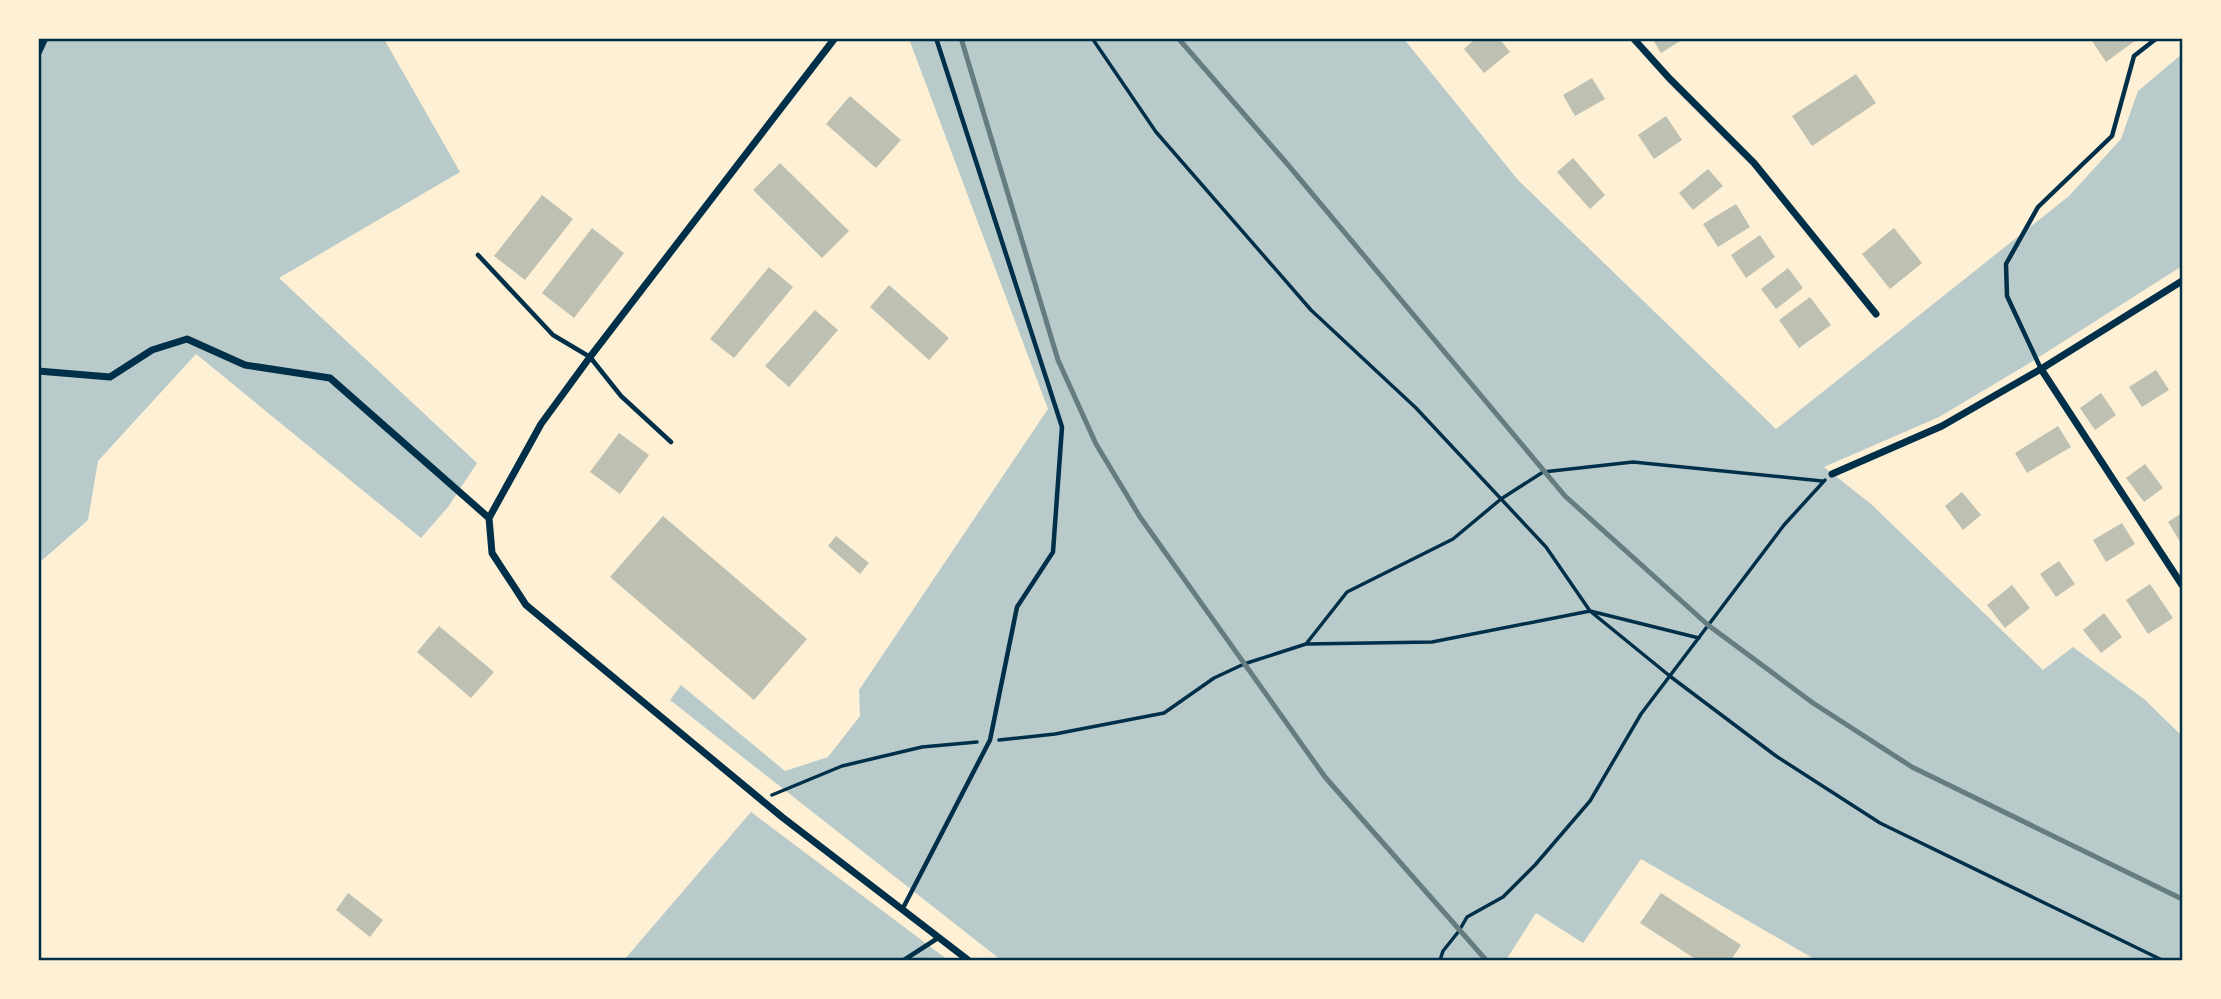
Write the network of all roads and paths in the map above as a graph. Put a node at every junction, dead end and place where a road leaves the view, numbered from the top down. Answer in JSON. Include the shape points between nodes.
{"nodes":[{"id":1,"x":45,"y":38,"type":"edge"},
{"id":2,"x":835,"y":38,"type":"edge"},
{"id":3,"x":936,"y":38,"type":"edge"},
{"id":4,"x":1092,"y":38,"type":"edge"},
{"id":5,"x":1633,"y":38,"type":"edge"},
{"id":6,"x":2157,"y":38,"type":"edge"},
{"id":7,"x":38,"y":53,"type":"edge"},
{"id":8,"x":478,"y":255,"type":"dead end"},
{"id":9,"x":2182,"y":281,"type":"edge"},
{"id":10,"x":1875,"y":314,"type":"dead end"},
{"id":11,"x":590,"y":357,"type":"junction"},
{"id":12,"x":2041,"y":369,"type":"junction"},
{"id":13,"x":38,"y":371,"type":"edge"},
{"id":14,"x":671,"y":442,"type":"dead end"},
{"id":15,"x":1832,"y":474,"type":"joint"},
{"id":16,"x":1822,"y":481,"type":"junction"},
{"id":17,"x":1501,"y":499,"type":"junction"},
{"id":18,"x":489,"y":518,"type":"junction"},
{"id":19,"x":2182,"y":585,"type":"edge"},
{"id":20,"x":1590,"y":611,"type":"junction"},
{"id":21,"x":1699,"y":638,"type":"junction"},
{"id":22,"x":1306,"y":644,"type":"junction"},
{"id":23,"x":1671,"y":677,"type":"junction"},
{"id":24,"x":990,"y":740,"type":"junction"},
{"id":25,"x":761,"y":799,"type":"junction"},
{"id":26,"x":902,"y":911,"type":"junction"},
{"id":27,"x":938,"y":938,"type":"junction"},
{"id":28,"x":904,"y":961,"type":"edge"},
{"id":29,"x":968,"y":961,"type":"edge"},
{"id":30,"x":1440,"y":961,"type":"edge"},
{"id":31,"x":2162,"y":961,"type":"edge"}],
"edges":[{"from":1,"to":7,"type":"street"},
{"from":2,"to":11,"type":"street"},
{"from":3,"to":24,"type":"lane","via":[[1062,427],[1053,552],[1017,607]]},
{"from":4,"to":17,"type":"path","via":[[1156,132],[1311,310],[1416,408]]},
{"from":5,"to":10,"type":"street","via":[[1754,163]]},
{"from":6,"to":12,"type":"lane","via":[[2134,56],[2112,136],[2038,207],[2006,264],[2007,296]]},
{"from":8,"to":11,"type":"lane","via":[[553,335]]},
{"from":9,"to":12,"type":"street"},
{"from":11,"to":14,"type":"lane","via":[[621,396]]},
{"from":11,"to":18,"type":"street","via":[[541,424]]},
{"from":12,"to":15,"type":"street","via":[[1942,426]]},
{"from":12,"to":19,"type":"street"},
{"from":13,"to":18,"type":"street","via":[[110,377],[152,350],[187,339],[245,365],[330,378]]},
{"from":15,"to":16,"type":"path"},
{"from":16,"to":17,"type":"path","via":[[1633,462],[1543,472]]},
{"from":16,"to":21,"type":"path"},
{"from":17,"to":20,"type":"path","via":[[1546,547]]},
{"from":17,"to":22,"type":"path","via":[[1453,539],[1347,592]]},
{"from":18,"to":25,"type":"street","via":[[492,553],[526,606]]},
{"from":20,"to":21,"type":"path"},
{"from":20,"to":22,"type":"path","via":[[1432,642]]},
{"from":20,"to":23,"type":"path"},
{"from":21,"to":23,"type":"path"},
{"from":22,"to":24,"type":"path","via":[[1214,678],[1164,713],[1055,734]]},
{"from":23,"to":30,"type":"path","via":[[1590,801],[1503,897],[1466,917]]},
{"from":23,"to":31,"type":"path","via":[[1776,755],[1880,823]]},
{"from":24,"to":25,"type":"path","via":[[922,747],[842,766]]},
{"from":24,"to":26,"type":"lane"},
{"from":25,"to":26,"type":"street"},
{"from":26,"to":27,"type":"street"},
{"from":27,"to":28,"type":"lane"},
{"from":27,"to":29,"type":"street"}]}
